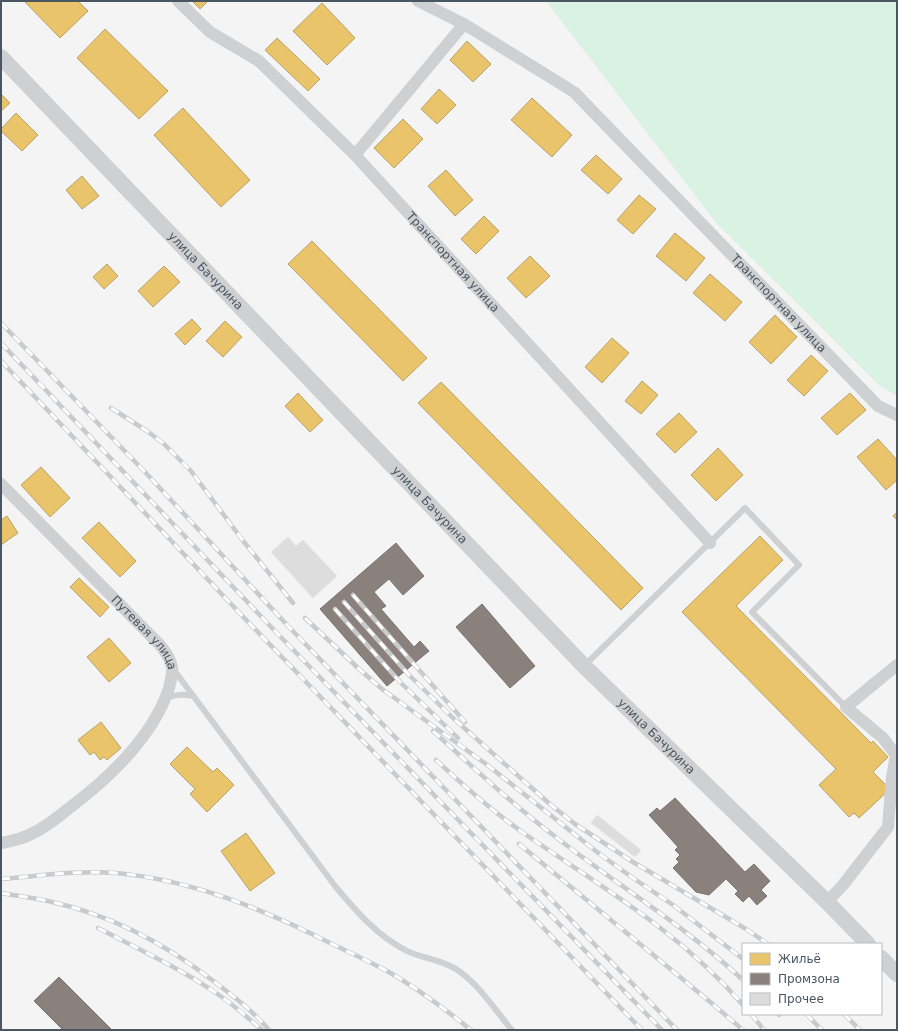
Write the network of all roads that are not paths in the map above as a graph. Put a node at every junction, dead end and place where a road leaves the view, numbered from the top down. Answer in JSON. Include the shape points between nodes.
{"nodes":[{"id":1,"x":178,"y":1,"type":"edge"},
{"id":2,"x":418,"y":1,"type":"edge"},
{"id":3,"x":464,"y":24,"type":"junction"},
{"id":4,"x":1,"y":57,"type":"edge"},
{"id":5,"x":355,"y":155,"type":"junction"},
{"id":6,"x":897,"y":415,"type":"edge"},
{"id":7,"x":1,"y":484,"type":"edge"},
{"id":8,"x":710,"y":543,"type":"junction"},
{"id":9,"x":584,"y":666,"type":"junction"},
{"id":10,"x":897,"y":666,"type":"edge"},
{"id":11,"x":173,"y":669,"type":"junction"},
{"id":12,"x":193,"y":696,"type":"junction"},
{"id":13,"x":165,"y":699,"type":"junction"},
{"id":14,"x":846,"y":706,"type":"junction"},
{"id":15,"x":1,"y":843,"type":"edge"},
{"id":16,"x":827,"y":902,"type":"junction"},
{"id":17,"x":867,"y":943,"type":"edge"},
{"id":18,"x":882,"y":959,"type":"edge"},
{"id":19,"x":897,"y":974,"type":"edge"},
{"id":20,"x":512,"y":1030,"type":"edge"}],
"edges":[{"from":1,"to":5,"type":"street","name":"Транспортная улица","via":[[210,32],[259,61]]},
{"from":2,"to":3,"type":"street","name":"Транспортная улица"},
{"from":3,"to":5,"type":"street"},
{"from":3,"to":6,"type":"street","name":"Транспортная улица","via":[[574,92],[878,406]]},
{"from":4,"to":9,"type":"street","name":"улица Бачурина"},
{"from":5,"to":8,"type":"street","name":"Транспортная улица"},
{"from":7,"to":11,"type":"street","name":"Путевая улица","via":[[161,646],[169,656]]},
{"from":8,"to":9,"type":"lane"},
{"from":8,"to":14,"type":"lane","via":[[745,508],[799,565],[752,612]]},
{"from":9,"to":16,"type":"street","name":"улица Бачурина"},
{"from":10,"to":14,"type":"street"},
{"from":11,"to":12,"type":"lane"},
{"from":11,"to":13,"type":"street","name":"Путевая улица"},
{"from":12,"to":13,"type":"lane","via":[[181,694]]},
{"from":12,"to":20,"type":"lane","via":[[359,915],[374,930],[408,951],[448,964],[458,970],[479,988]]},
{"from":13,"to":15,"type":"street","name":"Путевая улица","via":[[132,752],[100,783],[38,830],[17,840]]},
{"from":14,"to":16,"type":"street","via":[[883,738],[896,755],[888,827]]},
{"from":16,"to":17,"type":"street","name":"улица Бачурина"},
{"from":18,"to":19,"type":"street"}]}
